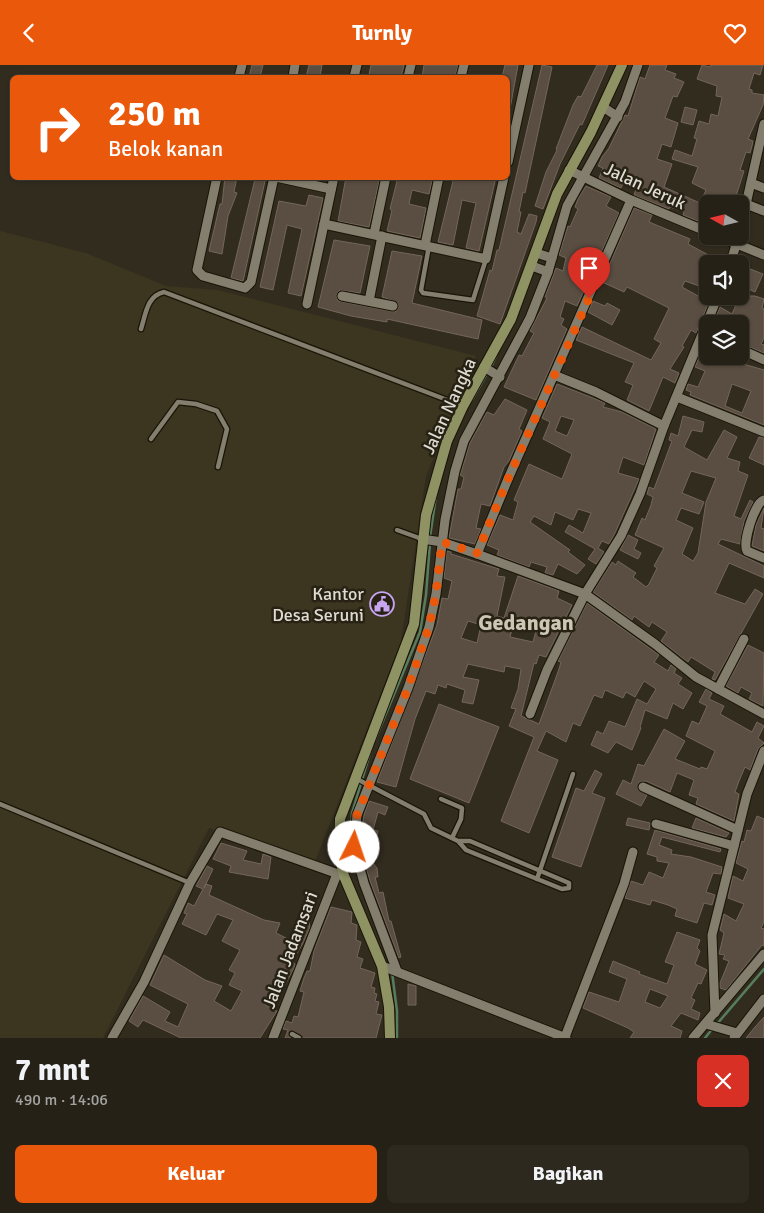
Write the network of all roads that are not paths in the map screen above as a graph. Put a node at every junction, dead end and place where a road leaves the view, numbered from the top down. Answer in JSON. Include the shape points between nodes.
{"nodes":[{"id":1,"x":528,"y":65,"type":"edge"},
{"id":2,"x":622,"y":65,"type":"edge"},
{"id":3,"x":638,"y":65,"type":"edge"},
{"id":4,"x":604,"y":107,"type":"junction"},
{"id":5,"x":616,"y":116,"type":"junction"},
{"id":6,"x":764,"y":125,"type":"edge"},
{"id":7,"x":762,"y":144,"type":"edge"},
{"id":8,"x":510,"y":152,"type":"edge"},
{"id":9,"x":570,"y":170,"type":"junction"},
{"id":10,"x":583,"y":175,"type":"junction"},
{"id":11,"x":217,"y":180,"type":"edge"},
{"id":12,"x":274,"y":180,"type":"edge"},
{"id":13,"x":289,"y":180,"type":"edge"},
{"id":14,"x":333,"y":180,"type":"edge"},
{"id":15,"x":386,"y":180,"type":"edge"},
{"id":16,"x":439,"y":180,"type":"edge"},
{"id":17,"x":503,"y":180,"type":"edge"},
{"id":18,"x":751,"y":183,"type":"junction"},
{"id":19,"x":764,"y":188,"type":"edge"},
{"id":20,"x":331,"y":189,"type":"junction"},
{"id":21,"x":748,"y":195,"type":"edge"},
{"id":22,"x":632,"y":200,"type":"junction"},
{"id":23,"x":749,"y":206,"type":"edge"},
{"id":24,"x":764,"y":211,"type":"edge"},
{"id":25,"x":324,"y":224,"type":"junction"},
{"id":26,"x":699,"y":228,"type":"edge"},
{"id":27,"x":378,"y":235,"type":"junction"},
{"id":28,"x":747,"y":245,"type":"edge"},
{"id":29,"x":427,"y":246,"type":"junction"},
{"id":30,"x":537,"y":253,"type":"junction"},
{"id":31,"x":764,"y":255,"type":"edge"},
{"id":32,"x":551,"y":257,"type":"junction"},
{"id":33,"x":486,"y":259,"type":"junction"},
{"id":34,"x":533,"y":266,"type":"junction"},
{"id":35,"x":546,"y":272,"type":"junction"},
{"id":36,"x":342,"y":296,"type":"dead end"},
{"id":37,"x":369,"y":301,"type":"junction"},
{"id":38,"x":308,"y":304,"type":"dead end"},
{"id":39,"x":393,"y":306,"type":"dead end"},
{"id":40,"x":141,"y":329,"type":"dead end"},
{"id":41,"x":699,"y":349,"type":"edge"},
{"id":42,"x":749,"y":353,"type":"edge"},
{"id":43,"x":764,"y":360,"type":"edge"},
{"id":44,"x":486,"y":368,"type":"junction"},
{"id":45,"x":554,"y":375,"type":"junction"},
{"id":46,"x":499,"y":376,"type":"junction"},
{"id":47,"x":677,"y":397,"type":"junction"},
{"id":48,"x":463,"y":406,"type":"junction"},
{"id":49,"x":664,"y":426,"type":"junction"},
{"id":50,"x":764,"y":432,"type":"edge"},
{"id":51,"x":151,"y":439,"type":"dead end"},
{"id":52,"x":218,"y":467,"type":"dead end"},
{"id":53,"x":764,"y":500,"type":"edge"},
{"id":54,"x":397,"y":530,"type":"dead end"},
{"id":55,"x":433,"y":541,"type":"junction"},
{"id":56,"x":477,"y":553,"type":"junction"},
{"id":57,"x":764,"y":557,"type":"edge"},
{"id":58,"x":585,"y":594,"type":"junction"},
{"id":59,"x":744,"y":639,"type":"dead end"},
{"id":60,"x":718,"y":689,"type":"junction"},
{"id":61,"x":530,"y":714,"type":"dead end"},
{"id":62,"x":764,"y":714,"type":"edge"},
{"id":63,"x":764,"y":751,"type":"edge"},
{"id":64,"x":573,"y":774,"type":"dead end"},
{"id":65,"x":357,"y":779,"type":"junction"},
{"id":66,"x":368,"y":786,"type":"junction"},
{"id":67,"x":643,"y":787,"type":"dead end"},
{"id":68,"x":441,"y":799,"type":"dead end"},
{"id":69,"x":0,"y":805,"type":"edge"},
{"id":70,"x":656,"y":824,"type":"dead end"},
{"id":71,"x":738,"y":830,"type":"junction"},
{"id":72,"x":452,"y":838,"type":"junction"},
{"id":73,"x":458,"y":841,"type":"junction"},
{"id":74,"x":734,"y":846,"type":"junction"},
{"id":75,"x":632,"y":852,"type":"dead end"},
{"id":76,"x":540,"y":871,"type":"junction"},
{"id":77,"x":340,"y":875,"type":"junction"},
{"id":78,"x":537,"y":879,"type":"junction"},
{"id":79,"x":190,"y":883,"type":"junction"},
{"id":80,"x":764,"y":954,"type":"edge"},
{"id":81,"x":390,"y":969,"type":"junction"},
{"id":82,"x":764,"y":999,"type":"edge"},
{"id":83,"x":715,"y":1013,"type":"junction"},
{"id":84,"x":709,"y":1025,"type":"junction"},
{"id":85,"x":292,"y":1034,"type":"dead end"},
{"id":86,"x":733,"y":1034,"type":"edge"},
{"id":87,"x":565,"y":1037,"type":"edge"},
{"id":88,"x":112,"y":1038,"type":"edge"},
{"id":89,"x":273,"y":1038,"type":"edge"},
{"id":90,"x":299,"y":1038,"type":"edge"},
{"id":91,"x":390,"y":1038,"type":"edge"},
{"id":92,"x":693,"y":1038,"type":"edge"}],
"edges":[{"from":1,"to":8,"type":"street"},
{"from":2,"to":4,"type":"street","name":"Jalan Nangka"},
{"from":3,"to":5,"type":"street","via":[[628,95]]},
{"from":4,"to":5,"type":"street"},
{"from":4,"to":9,"type":"street","name":"Jalan Nangka"},
{"from":5,"to":10,"type":"street"},
{"from":6,"to":7,"type":"street"},
{"from":7,"to":18,"type":"street"},
{"from":9,"to":10,"type":"street","name":"Jalan Jeruk"},
{"from":9,"to":30,"type":"street","name":"Jalan Nangka","via":[[545,222]]},
{"from":10,"to":22,"type":"street","name":"Jalan Jeruk"},
{"from":10,"to":32,"type":"street","via":[[564,215]]},
{"from":11,"to":12,"type":"street","via":[[197,270],[203,276],[245,288],[252,282]]},
{"from":13,"to":20,"type":"street"},
{"from":14,"to":20,"type":"street"},
{"from":15,"to":27,"type":"street"},
{"from":16,"to":29,"type":"street"},
{"from":17,"to":33,"type":"street"},
{"from":18,"to":19,"type":"street"},
{"from":18,"to":21,"type":"street"},
{"from":20,"to":25,"type":"street"},
{"from":22,"to":26,"type":"street","name":"Jalan Jeruk"},
{"from":22,"to":45,"type":"street"},
{"from":23,"to":24,"type":"street"},
{"from":25,"to":27,"type":"street"},
{"from":25,"to":38,"type":"street"},
{"from":27,"to":29,"type":"street"},
{"from":27,"to":37,"type":"street"},
{"from":28,"to":31,"type":"street"},
{"from":29,"to":33,"type":"street"},
{"from":29,"to":33,"type":"lane","via":[[423,293],[473,300]]},
{"from":30,"to":32,"type":"street"},
{"from":30,"to":34,"type":"street","name":"Jalan Nangka"},
{"from":32,"to":35,"type":"street"},
{"from":34,"to":35,"type":"street"},
{"from":34,"to":44,"type":"street","name":"Jalan Nangka"},
{"from":35,"to":46,"type":"street","via":[[530,318]]},
{"from":36,"to":37,"type":"street"},
{"from":37,"to":39,"type":"street"},
{"from":40,"to":48,"type":"lane","via":[[150,300],[164,292]]},
{"from":41,"to":47,"type":"street"},
{"from":42,"to":43,"type":"street"},
{"from":44,"to":46,"type":"street"},
{"from":44,"to":48,"type":"street","name":"Jalan Nangka"},
{"from":45,"to":49,"type":"street"},
{"from":45,"to":56,"type":"street"},
{"from":46,"to":55,"type":"street","via":[[464,441]]},
{"from":47,"to":49,"type":"street"},
{"from":47,"to":50,"type":"street"},
{"from":48,"to":55,"type":"street","name":"Jalan Nangka","via":[[439,465]]},
{"from":49,"to":58,"type":"street","via":[[621,536]]},
{"from":51,"to":52,"type":"lane","via":[[178,402],[218,411],[226,429]]},
{"from":53,"to":57,"type":"street","via":[[757,505],[744,543],[747,551]]},
{"from":54,"to":55,"type":"lane"},
{"from":55,"to":56,"type":"street"},
{"from":55,"to":65,"type":"street","name":"Jalan Nangka","via":[[414,624]]},
{"from":55,"to":66,"type":"street","via":[[436,594],[429,627]]},
{"from":56,"to":58,"type":"street"},
{"from":58,"to":60,"type":"street","via":[[696,677]]},
{"from":58,"to":61,"type":"street","via":[[547,670]]},
{"from":59,"to":60,"type":"street"},
{"from":60,"to":62,"type":"street"},
{"from":63,"to":71,"type":"street","via":[[753,774]]},
{"from":64,"to":76,"type":"lane"},
{"from":65,"to":66,"type":"lane"},
{"from":65,"to":77,"type":"street","name":"Jalan Nangka","via":[[340,819]]},
{"from":66,"to":72,"type":"lane","via":[[424,814],[432,828]]},
{"from":66,"to":81,"type":"street","via":[[357,815],[354,847]]},
{"from":67,"to":71,"type":"street"},
{"from":68,"to":72,"type":"lane","via":[[462,808],[461,819]]},
{"from":69,"to":79,"type":"lane"},
{"from":70,"to":74,"type":"street"},
{"from":71,"to":74,"type":"street"},
{"from":72,"to":73,"type":"lane"},
{"from":73,"to":76,"type":"lane","via":[[470,841]]},
{"from":73,"to":78,"type":"lane","via":[[466,850]]},
{"from":74,"to":83,"type":"street","via":[[712,935]]},
{"from":75,"to":87,"type":"street","via":[[624,884]]},
{"from":76,"to":78,"type":"lane"},
{"from":76,"to":78,"type":"lane","via":[[569,883],[569,888],[562,889]]},
{"from":77,"to":79,"type":"street","via":[[220,832]]},
{"from":77,"to":81,"type":"street","name":"Jalan Nangka"},
{"from":77,"to":89,"type":"street","name":"Jalan Jadamsari"},
{"from":79,"to":88,"type":"street","via":[[144,982]]},
{"from":80,"to":83,"type":"street"},
{"from":81,"to":87,"type":"street"},
{"from":81,"to":91,"type":"street","name":"Jalan Nangka"},
{"from":82,"to":86,"type":"street"},
{"from":83,"to":84,"type":"street"},
{"from":84,"to":86,"type":"street"},
{"from":84,"to":92,"type":"street"},
{"from":85,"to":90,"type":"lane"}]}
